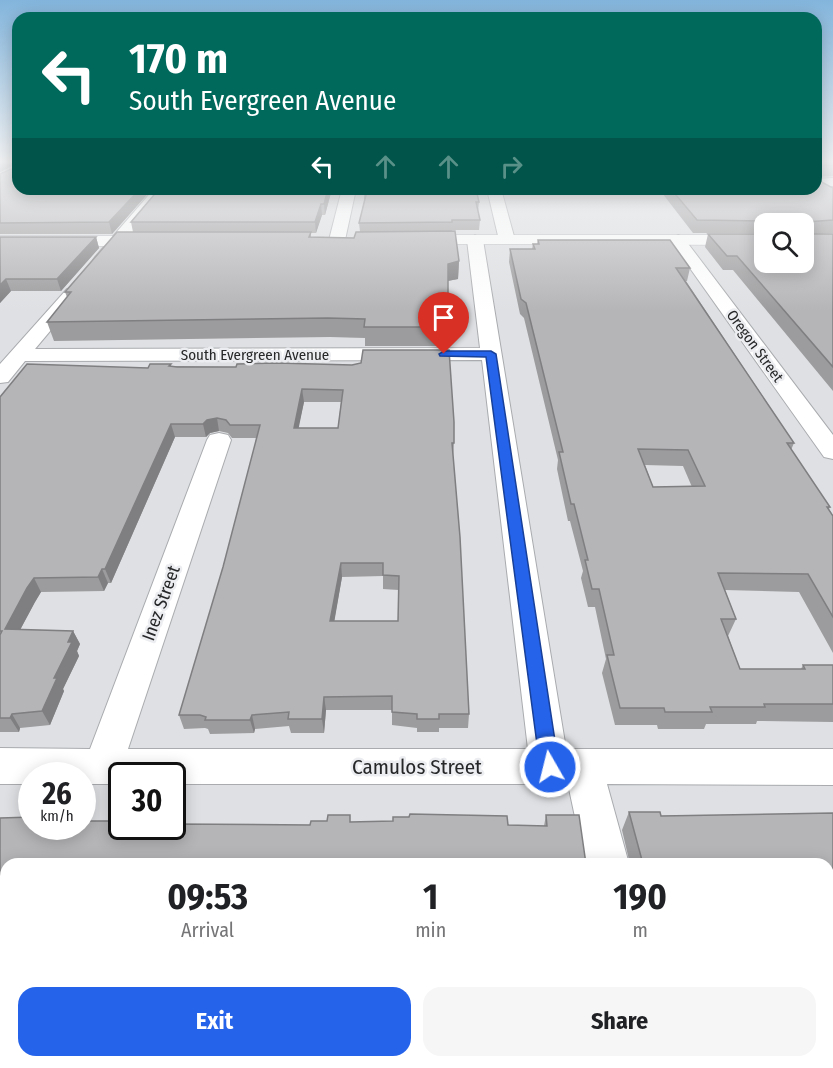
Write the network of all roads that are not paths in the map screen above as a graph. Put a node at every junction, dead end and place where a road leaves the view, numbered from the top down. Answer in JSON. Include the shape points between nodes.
{"nodes":[{"id":1,"x":143,"y":211,"type":"edge"},
{"id":2,"x":344,"y":211,"type":"edge"},
{"id":3,"x":500,"y":211,"type":"edge"},
{"id":4,"x":314,"y":240,"type":"edge"},
{"id":5,"x":337,"y":240,"type":"junction"},
{"id":6,"x":360,"y":240,"type":"edge"},
{"id":7,"x":394,"y":240,"type":"edge"},
{"id":8,"x":475,"y":240,"type":"junction"},
{"id":9,"x":507,"y":240,"type":"junction"},
{"id":10,"x":678,"y":240,"type":"junction"},
{"id":11,"x":754,"y":240,"type":"edge"},
{"id":12,"x":0,"y":241,"type":"edge"},
{"id":13,"x":117,"y":241,"type":"junction"},
{"id":14,"x":175,"y":241,"type":"edge"},
{"id":15,"x":491,"y":354,"type":"junction"},
{"id":16,"x":19,"y":355,"type":"junction"},
{"id":17,"x":0,"y":377,"type":"edge"},
{"id":18,"x":219,"y":440,"type":"dead end"},
{"id":19,"x":833,"y":452,"type":"edge"},
{"id":20,"x":0,"y":766,"type":"edge"},
{"id":21,"x":102,"y":766,"type":"junction"},
{"id":22,"x":567,"y":767,"type":"junction"},
{"id":23,"x":833,"y":767,"type":"edge"},
{"id":24,"x":605,"y":858,"type":"edge"}],
"edges":[{"from":1,"to":13,"type":"street"},
{"from":2,"to":5,"type":"street"},
{"from":3,"to":9,"type":"street"},
{"from":4,"to":5,"type":"street"},
{"from":5,"to":6,"type":"street"},
{"from":7,"to":8,"type":"street"},
{"from":8,"to":9,"type":"street"},
{"from":8,"to":15,"type":"street"},
{"from":9,"to":10,"type":"street"},
{"from":10,"to":11,"type":"street"},
{"from":10,"to":19,"type":"street","name":"Oregon Street"},
{"from":12,"to":13,"type":"street"},
{"from":13,"to":14,"type":"street"},
{"from":13,"to":16,"type":"street"},
{"from":15,"to":16,"type":"street","name":"South Evergreen Avenue"},
{"from":15,"to":22,"type":"street"},
{"from":16,"to":17,"type":"street"},
{"from":18,"to":21,"type":"street","name":"Inez Street"},
{"from":20,"to":21,"type":"street","name":"Camulos Street"},
{"from":21,"to":22,"type":"street","name":"Camulos Street"},
{"from":22,"to":23,"type":"street","name":"Camulos Street"},
{"from":22,"to":24,"type":"street"}]}
